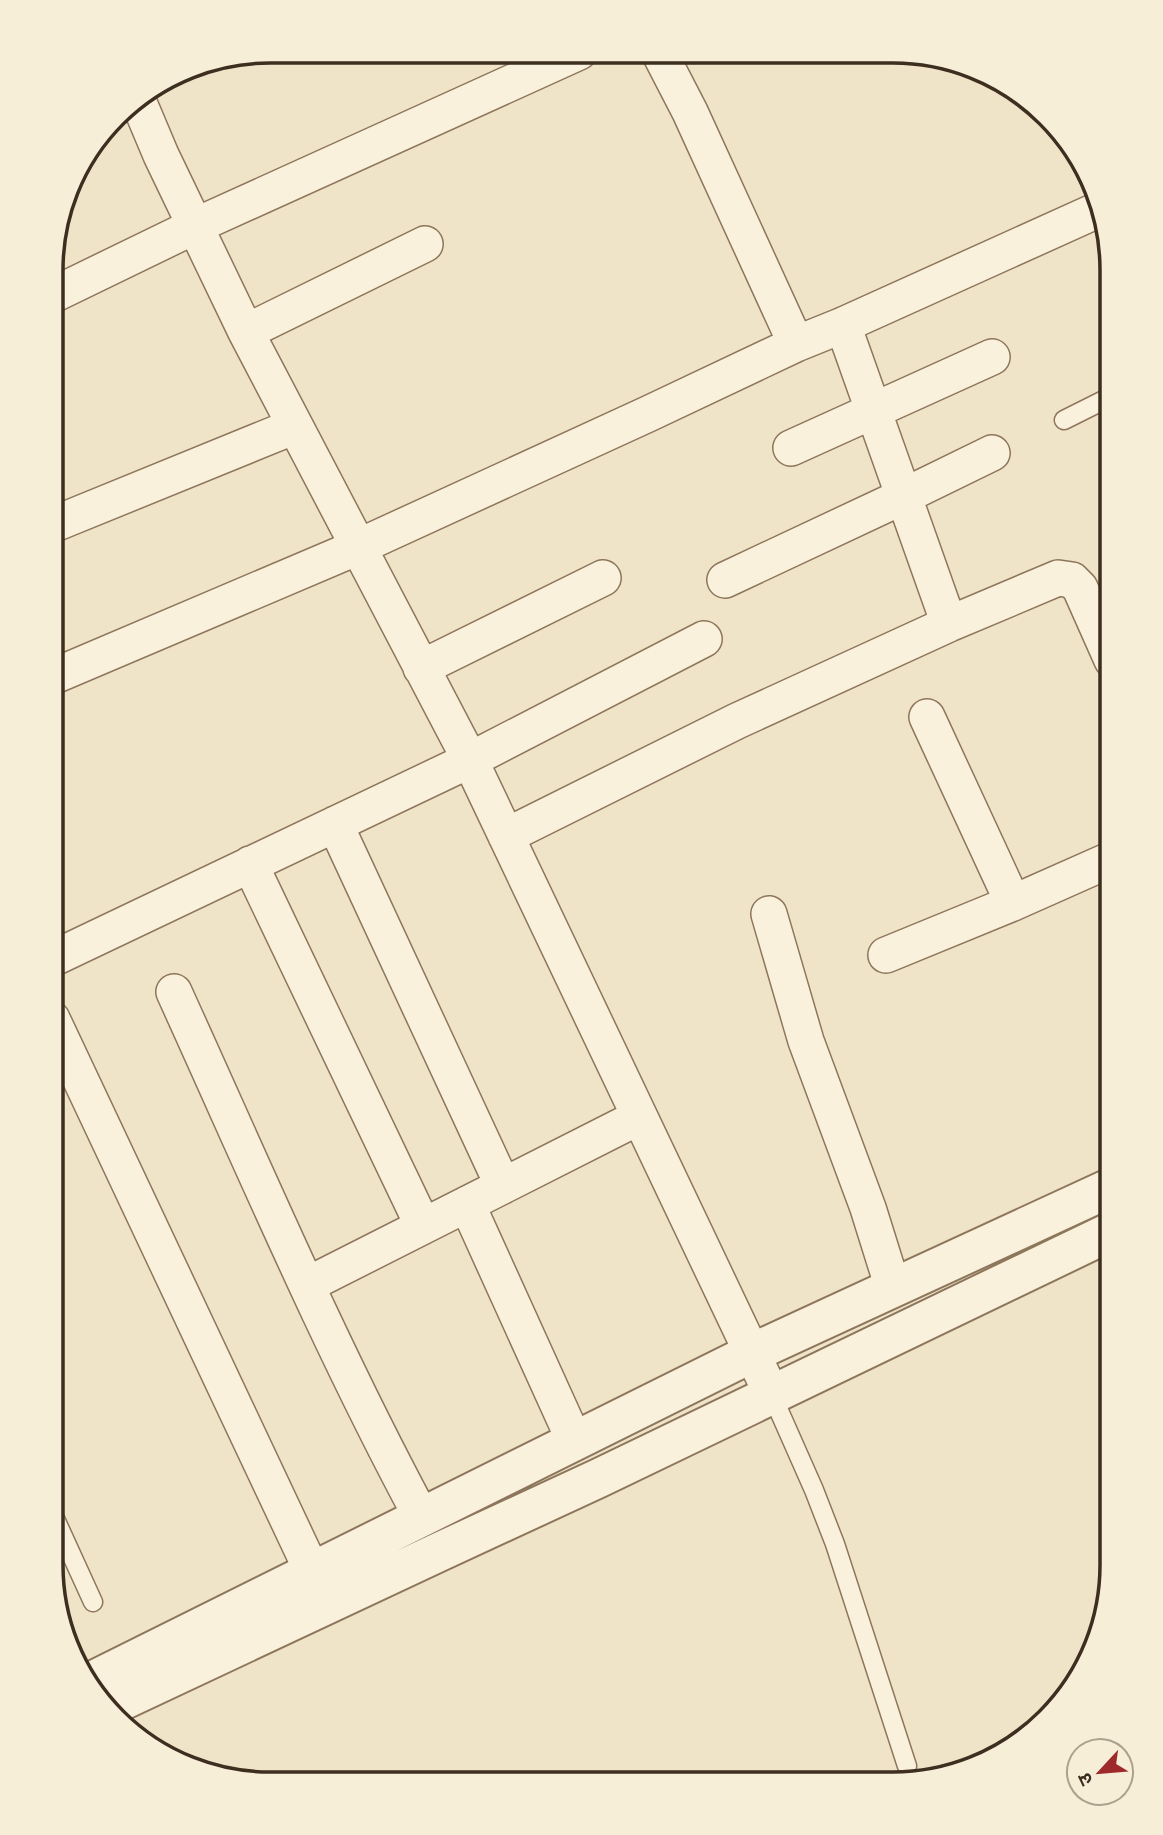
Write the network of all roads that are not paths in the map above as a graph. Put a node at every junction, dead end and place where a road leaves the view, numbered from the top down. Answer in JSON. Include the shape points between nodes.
{"nodes":[{"id":1,"x":555,"y":63,"type":"edge"},
{"id":2,"x":665,"y":63,"type":"edge"},
{"id":3,"x":141,"y":108,"type":"edge"},
{"id":4,"x":1091,"y":213,"type":"edge"},
{"id":5,"x":195,"y":226,"type":"junction"},
{"id":6,"x":425,"y":244,"type":"dead end"},
{"id":7,"x":63,"y":290,"type":"edge"},
{"id":8,"x":843,"y":325,"type":"junction"},
{"id":9,"x":246,"y":332,"type":"junction"},
{"id":10,"x":796,"y":344,"type":"junction"},
{"id":11,"x":992,"y":357,"type":"dead end"},
{"id":12,"x":1100,"y":402,"type":"edge"},
{"id":13,"x":874,"y":410,"type":"junction"},
{"id":14,"x":1064,"y":420,"type":"dead end"},
{"id":15,"x":295,"y":426,"type":"junction"},
{"id":16,"x":791,"y":448,"type":"dead end"},
{"id":17,"x":992,"y":453,"type":"dead end"},
{"id":18,"x":904,"y":496,"type":"junction"},
{"id":19,"x":63,"y":521,"type":"edge"},
{"id":20,"x":359,"y":547,"type":"junction"},
{"id":21,"x":603,"y":578,"type":"dead end"},
{"id":22,"x":725,"y":580,"type":"dead end"},
{"id":23,"x":949,"y":624,"type":"junction"},
{"id":24,"x":1100,"y":633,"type":"edge"},
{"id":25,"x":704,"y":639,"type":"dead end"},
{"id":26,"x":421,"y":668,"type":"junction"},
{"id":27,"x":63,"y":672,"type":"edge"},
{"id":28,"x":927,"y":717,"type":"dead end"},
{"id":29,"x":470,"y":760,"type":"junction"},
{"id":30,"x":335,"y":824,"type":"junction"},
{"id":31,"x":506,"y":836,"type":"junction"},
{"id":32,"x":250,"y":864,"type":"junction"},
{"id":33,"x":1100,"y":864,"type":"edge"},
{"id":34,"x":1013,"y":903,"type":"junction"},
{"id":35,"x":769,"y":914,"type":"dead end"},
{"id":36,"x":63,"y":954,"type":"edge"},
{"id":37,"x":886,"y":955,"type":"dead end"},
{"id":38,"x":174,"y":992,"type":"dead end"},
{"id":39,"x":63,"y":1043,"type":"edge"},
{"id":40,"x":639,"y":1117,"type":"junction"},
{"id":41,"x":503,"y":1185,"type":"junction"},
{"id":42,"x":1100,"y":1193,"type":"edge"},
{"id":43,"x":467,"y":1204,"type":"junction"},
{"id":44,"x":423,"y":1226,"type":"junction"},
{"id":45,"x":1100,"y":1237,"type":"edge"},
{"id":46,"x":307,"y":1285,"type":"junction"},
{"id":47,"x":892,"y":1289,"type":"junction"},
{"id":48,"x":752,"y":1353,"type":"junction"},
{"id":49,"x":772,"y":1395,"type":"junction"},
{"id":50,"x":574,"y":1440,"type":"junction"},
{"id":51,"x":422,"y":1518,"type":"junction"},
{"id":52,"x":63,"y":1536,"type":"edge"},
{"id":53,"x":312,"y":1571,"type":"junction"},
{"id":54,"x":93,"y":1602,"type":"dead end"},
{"id":55,"x":98,"y":1678,"type":"edge"},
{"id":56,"x":117,"y":1703,"type":"edge"},
{"id":57,"x":907,"y":1766,"type":"dead end"}],
"edges":[{"from":1,"to":5,"type":"street"},
{"from":2,"to":10,"type":"street"},
{"from":3,"to":5,"type":"street"},
{"from":4,"to":8,"type":"street"},
{"from":5,"to":7,"type":"street"},
{"from":5,"to":9,"type":"street"},
{"from":6,"to":9,"type":"street"},
{"from":8,"to":10,"type":"street"},
{"from":8,"to":13,"type":"street"},
{"from":9,"to":15,"type":"street"},
{"from":10,"to":20,"type":"street"},
{"from":11,"to":13,"type":"street"},
{"from":12,"to":14,"type":"lane"},
{"from":13,"to":16,"type":"street"},
{"from":13,"to":18,"type":"street"},
{"from":15,"to":19,"type":"street"},
{"from":15,"to":20,"type":"street"},
{"from":17,"to":18,"type":"street"},
{"from":18,"to":22,"type":"street"},
{"from":18,"to":23,"type":"street"},
{"from":20,"to":26,"type":"street"},
{"from":20,"to":27,"type":"street"},
{"from":21,"to":26,"type":"street"},
{"from":23,"to":24,"type":"street","via":[[1058,578],[1080,587]]},
{"from":23,"to":31,"type":"street"},
{"from":25,"to":29,"type":"street"},
{"from":26,"to":29,"type":"street"},
{"from":28,"to":34,"type":"street"},
{"from":29,"to":30,"type":"street"},
{"from":29,"to":31,"type":"street"},
{"from":30,"to":32,"type":"street"},
{"from":30,"to":41,"type":"street"},
{"from":31,"to":40,"type":"street"},
{"from":32,"to":36,"type":"street"},
{"from":32,"to":44,"type":"street"},
{"from":33,"to":34,"type":"street"},
{"from":34,"to":37,"type":"street"},
{"from":35,"to":47,"type":"street","via":[[806,1041],[868,1208]]},
{"from":38,"to":46,"type":"street"},
{"from":39,"to":53,"type":"street"},
{"from":40,"to":41,"type":"street"},
{"from":40,"to":48,"type":"street"},
{"from":41,"to":43,"type":"street"},
{"from":42,"to":47,"type":"street"},
{"from":43,"to":44,"type":"street"},
{"from":43,"to":50,"type":"street"},
{"from":44,"to":46,"type":"street"},
{"from":45,"to":49,"type":"street"},
{"from":46,"to":51,"type":"street"},
{"from":47,"to":48,"type":"street"},
{"from":48,"to":49,"type":"street"},
{"from":48,"to":50,"type":"street"},
{"from":49,"to":56,"type":"street"},
{"from":49,"to":57,"type":"lane","via":[[835,1544]]},
{"from":50,"to":51,"type":"street"},
{"from":51,"to":53,"type":"street"},
{"from":52,"to":54,"type":"lane"},
{"from":53,"to":55,"type":"street"}]}
